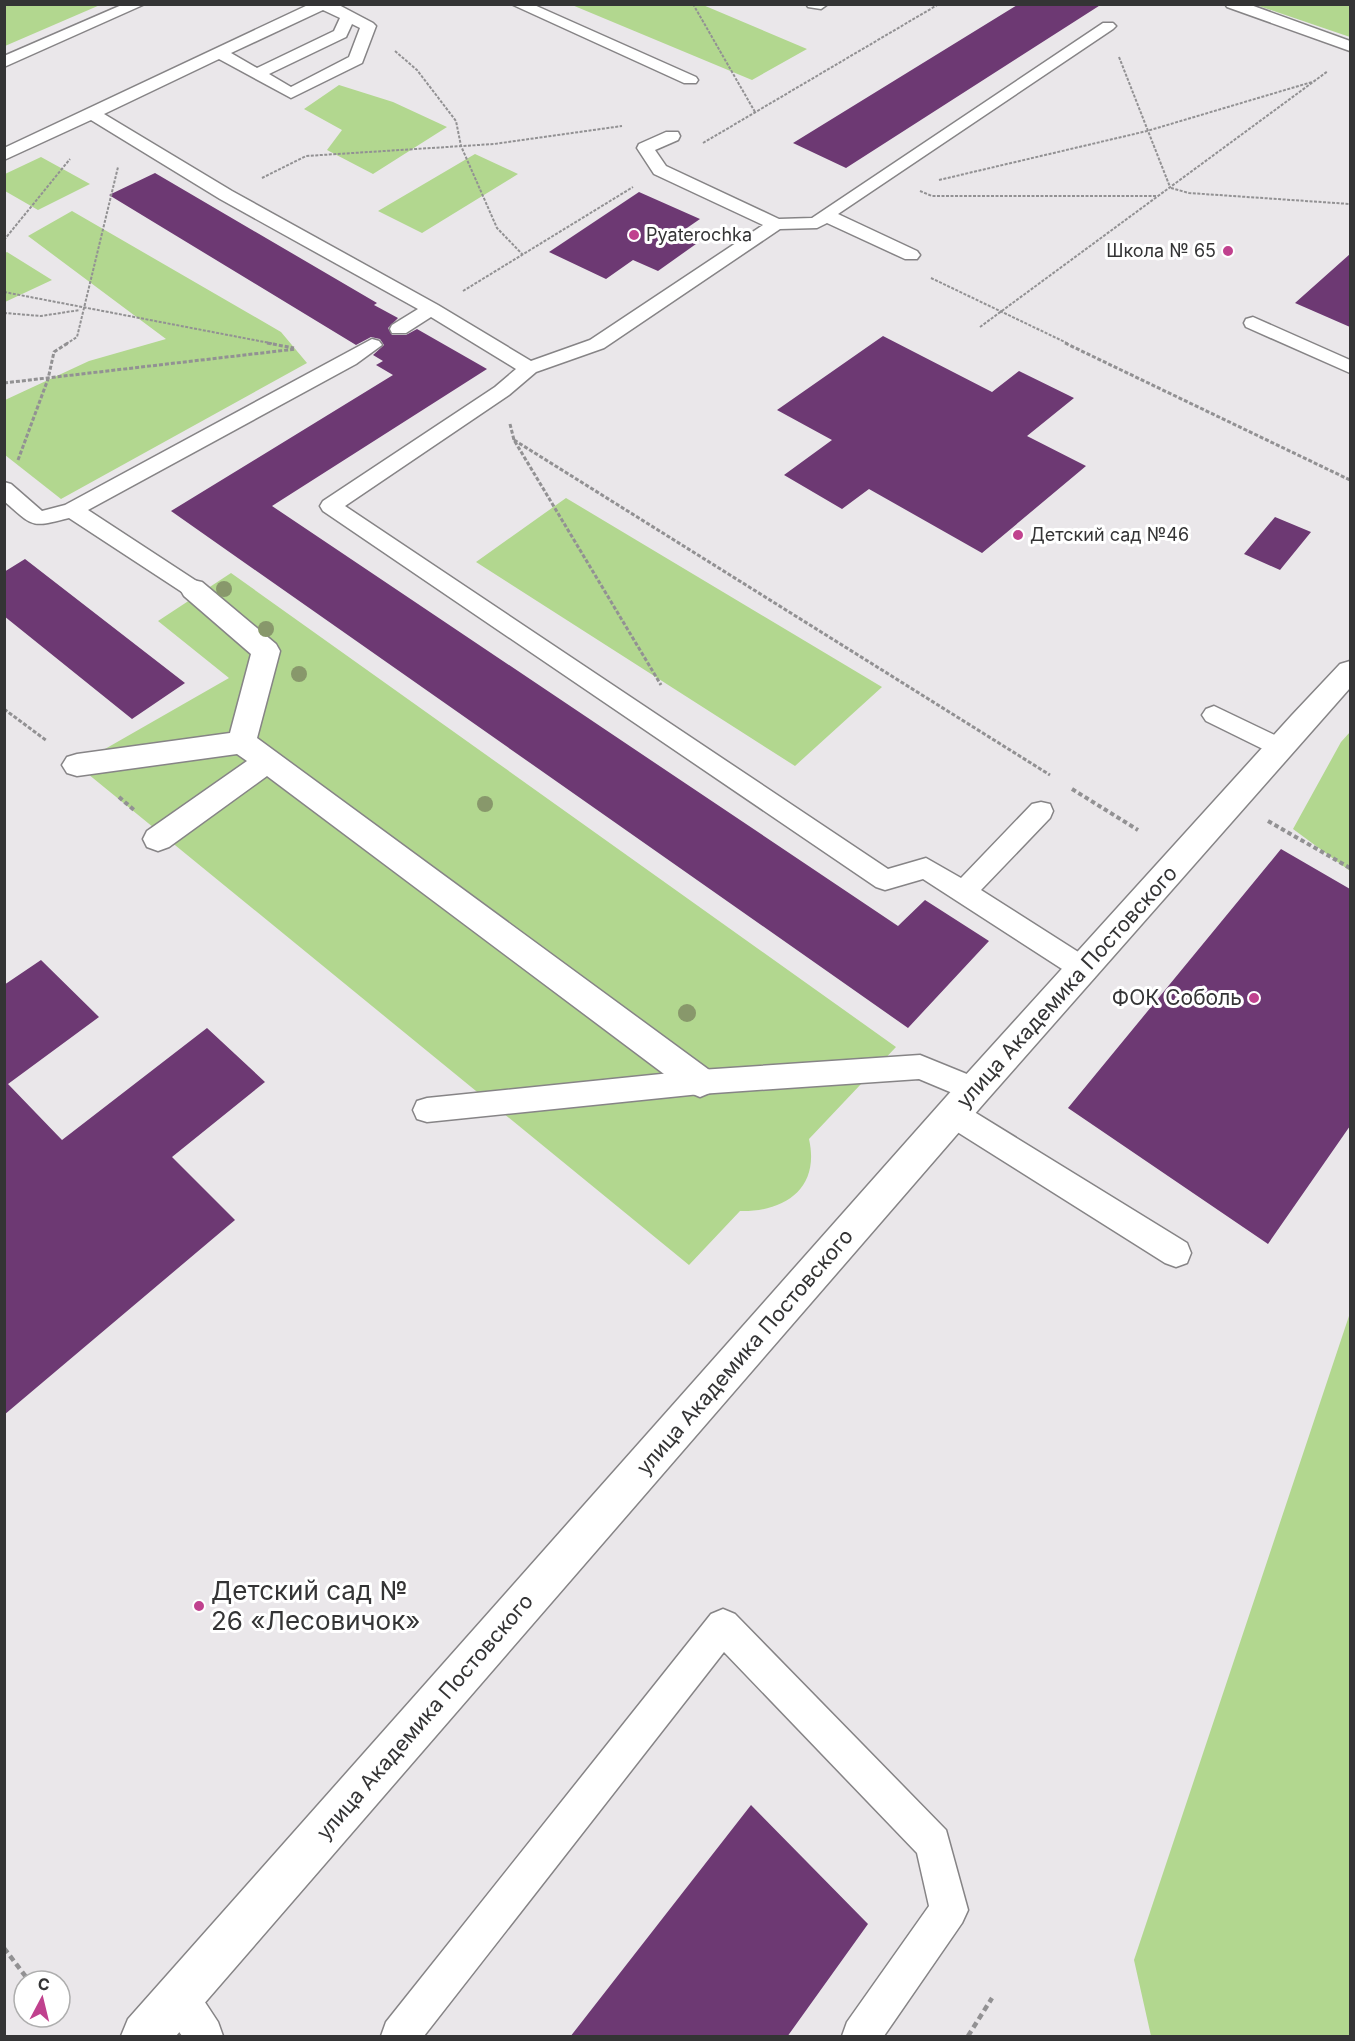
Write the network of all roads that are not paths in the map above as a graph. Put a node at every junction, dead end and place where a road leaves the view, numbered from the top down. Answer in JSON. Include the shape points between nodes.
{"nodes":[{"id":1,"x":138,"y":4,"type":"edge"},
{"id":2,"x":324,"y":4,"type":"edge"},
{"id":3,"x":518,"y":4,"type":"edge"},
{"id":4,"x":813,"y":4,"type":"edge"},
{"id":5,"x":821,"y":4,"type":"edge"},
{"id":6,"x":1232,"y":4,"type":"edge"},
{"id":7,"x":348,"y":16,"type":"junction"},
{"id":8,"x":1108,"y":26,"type":"road end"},
{"id":9,"x":1350,"y":46,"type":"edge"},
{"id":10,"x":219,"y":53,"type":"junction"},
{"id":11,"x":4,"y":62,"type":"edge"},
{"id":12,"x":257,"y":74,"type":"junction"},
{"id":13,"x":690,"y":80,"type":"dead end"},
{"id":14,"x":97,"y":116,"type":"junction"},
{"id":15,"x":672,"y":136,"type":"road end"},
{"id":16,"x":4,"y":155,"type":"edge"},
{"id":17,"x":825,"y":215,"type":"junction"},
{"id":18,"x":776,"y":224,"type":"junction"},
{"id":19,"x":911,"y":255,"type":"dead end"},
{"id":20,"x":431,"y":309,"type":"junction"},
{"id":21,"x":1253,"y":323,"type":"dead end"},
{"id":22,"x":399,"y":330,"type":"dead end"},
{"id":23,"x":372,"y":345,"type":"dead end"},
{"id":24,"x":1350,"y":367,"type":"edge"},
{"id":25,"x":529,"y":368,"type":"junction"},
{"id":26,"x":6,"y":490,"type":"edge"},
{"id":27,"x":72,"y":510,"type":"junction"},
{"id":28,"x":193,"y":589,"type":"joint"},
{"id":29,"x":1350,"y":671,"type":"edge"},
{"id":30,"x":1214,"y":715,"type":"dead end"},
{"id":31,"x":242,"y":742,"type":"junction"},
{"id":32,"x":1280,"y":747,"type":"junction"},
{"id":33,"x":269,"y":760,"type":"junction"},
{"id":34,"x":77,"y":765,"type":"dead end"},
{"id":35,"x":1041,"y":811,"type":"dead end"},
{"id":36,"x":158,"y":839,"type":"dead end"},
{"id":37,"x":963,"y":892,"type":"junction"},
{"id":38,"x":1085,"y":970,"type":"junction"},
{"id":39,"x":700,"y":1082,"type":"junction"},
{"id":40,"x":964,"y":1102,"type":"junction"},
{"id":41,"x":427,"y":1110,"type":"dead end"},
{"id":42,"x":1176,"y":1253,"type":"dead end"},
{"id":43,"x":179,"y":1998,"type":"junction"},
{"id":44,"x":145,"y":2037,"type":"edge"},
{"id":45,"x":204,"y":2037,"type":"edge"},
{"id":46,"x":400,"y":2037,"type":"edge"},
{"id":47,"x":861,"y":2037,"type":"edge"}],
"edges":[{"from":1,"to":11,"type":"lane"},
{"from":2,"to":7,"type":"lane"},
{"from":2,"to":10,"type":"lane"},
{"from":3,"to":13,"type":"lane"},
{"from":4,"to":5,"type":"lane"},
{"from":6,"to":9,"type":"lane"},
{"from":7,"to":12,"type":"lane","via":[[341,34]]},
{"from":7,"to":12,"type":"lane","via":[[368,26],[356,60],[291,93]]},
{"from":8,"to":17,"type":"lane"},
{"from":10,"to":12,"type":"lane"},
{"from":10,"to":14,"type":"lane"},
{"from":14,"to":16,"type":"lane"},
{"from":14,"to":20,"type":"lane","via":[[226,195]]},
{"from":15,"to":18,"type":"lane","via":[[645,148],[660,170]]},
{"from":17,"to":18,"type":"lane","via":[[816,223]]},
{"from":17,"to":19,"type":"lane"},
{"from":18,"to":25,"type":"lane","via":[[597,344]]},
{"from":20,"to":22,"type":"lane"},
{"from":20,"to":25,"type":"lane"},
{"from":21,"to":24,"type":"lane"},
{"from":23,"to":27,"type":"lane"},
{"from":25,"to":37,"type":"lane","via":[[502,391],[330,506],[885,880],[926,868]]},
{"from":26,"to":27,"type":"lane","via":[[38,519]]},
{"from":27,"to":28,"type":"lane"},
{"from":28,"to":31,"type":"street","via":[[266,651]]},
{"from":29,"to":32,"type":"street","name":"улица Академика Постовского"},
{"from":30,"to":32,"type":"lane"},
{"from":31,"to":33,"type":"street"},
{"from":31,"to":34,"type":"street"},
{"from":32,"to":38,"type":"street","name":"улица Академика Постовского"},
{"from":33,"to":36,"type":"street"},
{"from":33,"to":39,"type":"street"},
{"from":35,"to":37,"type":"lane"},
{"from":37,"to":38,"type":"lane"},
{"from":38,"to":40,"type":"street","name":"улица Академика Постовского"},
{"from":39,"to":40,"type":"lane","via":[[920,1066]]},
{"from":39,"to":41,"type":"lane"},
{"from":40,"to":42,"type":"lane"},
{"from":40,"to":43,"type":"street","name":"улица Академика Постовского"},
{"from":43,"to":44,"type":"street","name":"улица Академика Постовского"},
{"from":43,"to":45,"type":"lane"},
{"from":46,"to":47,"type":"lane","via":[[723,1626],[933,1843],[949,1910]]}]}
